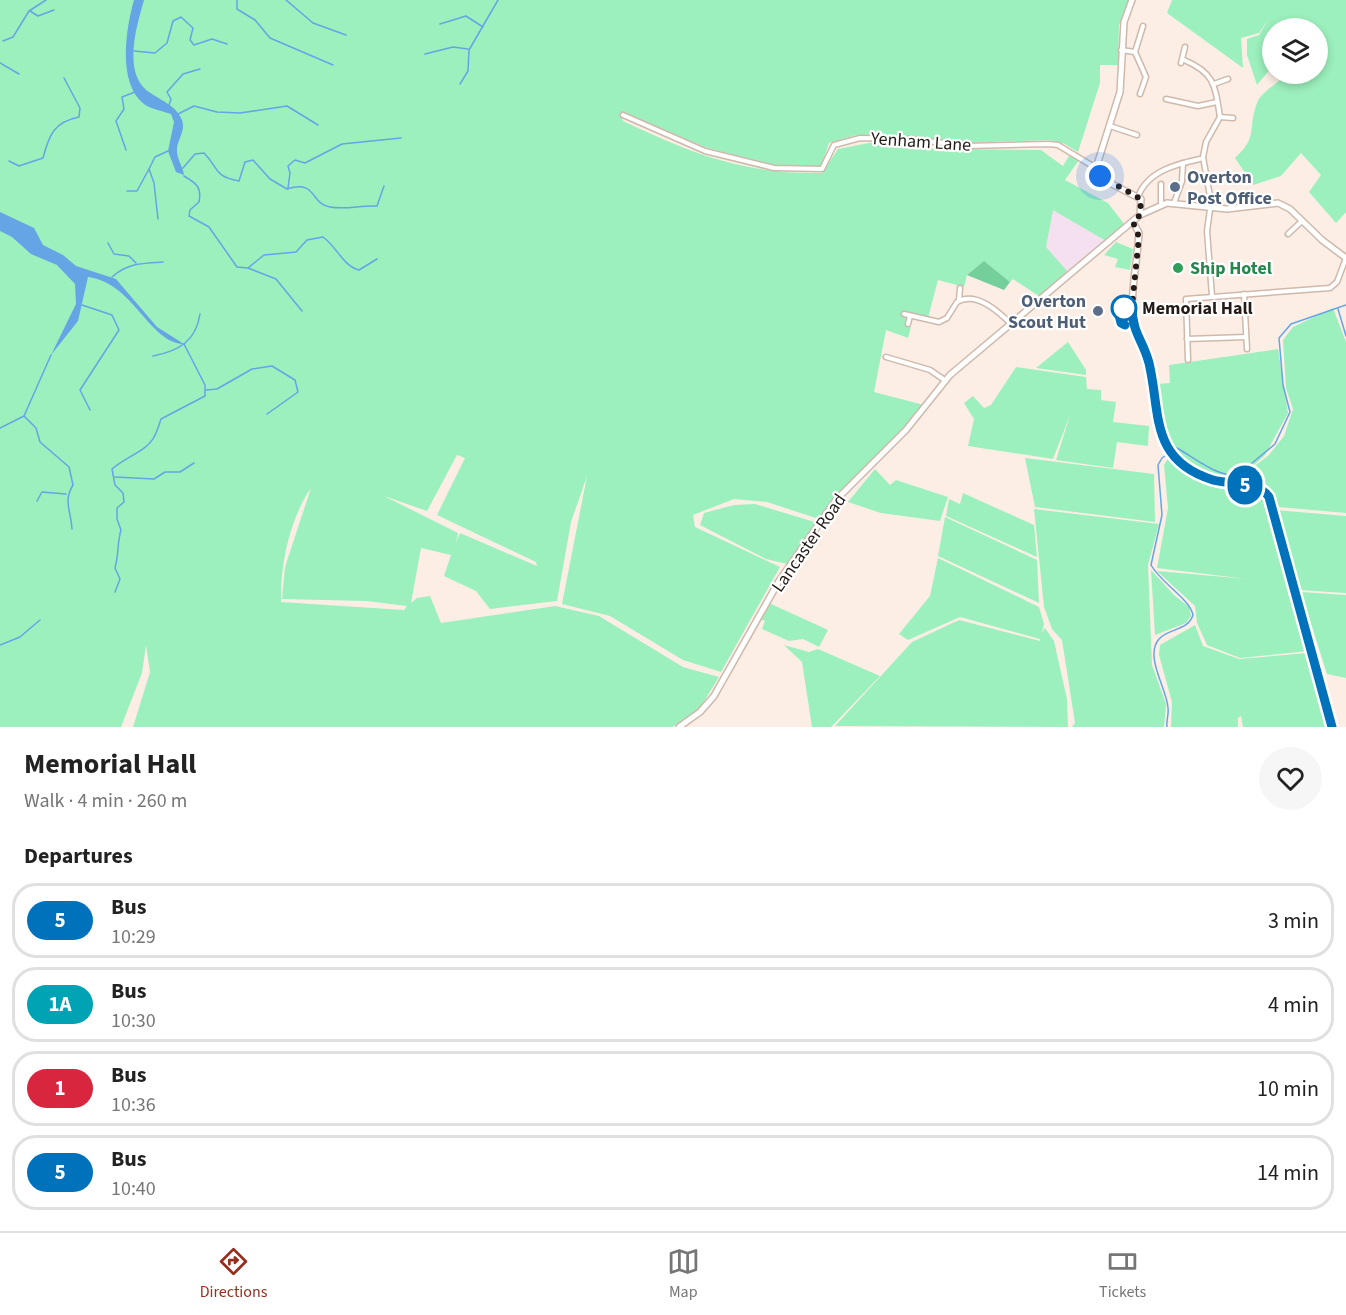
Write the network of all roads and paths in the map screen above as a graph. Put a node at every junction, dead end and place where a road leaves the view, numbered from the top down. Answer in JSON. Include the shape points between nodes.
{"nodes":[{"id":1,"x":1132,"y":0,"type":"edge"},
{"id":2,"x":1143,"y":26,"type":"dead end"},
{"id":3,"x":1185,"y":47,"type":"dead end"},
{"id":4,"x":1121,"y":50,"type":"junction"},
{"id":5,"x":1135,"y":52,"type":"junction"},
{"id":6,"x":1228,"y":79,"type":"dead end"},
{"id":7,"x":1214,"y":84,"type":"junction"},
{"id":8,"x":1140,"y":94,"type":"dead end"},
{"id":9,"x":1166,"y":99,"type":"dead end"},
{"id":10,"x":1217,"y":102,"type":"junction"},
{"id":11,"x":623,"y":115,"type":"dead end"},
{"id":12,"x":1220,"y":117,"type":"junction"},
{"id":13,"x":1233,"y":118,"type":"dead end"},
{"id":14,"x":1110,"y":126,"type":"junction"},
{"id":15,"x":1136,"y":135,"type":"dead end"},
{"id":16,"x":1200,"y":159,"type":"dead end"},
{"id":17,"x":1183,"y":163,"type":"junction"},
{"id":18,"x":1096,"y":168,"type":"junction"},
{"id":19,"x":1161,"y":183,"type":"dead end"},
{"id":20,"x":1138,"y":197,"type":"junction"},
{"id":21,"x":1173,"y":203,"type":"junction"},
{"id":22,"x":1161,"y":204,"type":"junction"},
{"id":23,"x":1210,"y":208,"type":"junction"},
{"id":24,"x":1140,"y":215,"type":"junction"},
{"id":25,"x":1302,"y":221,"type":"junction"},
{"id":26,"x":1133,"y":222,"type":"junction"},
{"id":27,"x":1288,"y":234,"type":"dead end"},
{"id":28,"x":1346,"y":258,"type":"edge"},
{"id":29,"x":960,"y":288,"type":"dead end"},
{"id":30,"x":1244,"y":294,"type":"junction"},
{"id":31,"x":1212,"y":296,"type":"junction"},
{"id":32,"x":959,"y":300,"type":"junction"},
{"id":33,"x":1132,"y":306,"type":"junction"},
{"id":34,"x":904,"y":314,"type":"dead end"},
{"id":35,"x":910,"y":316,"type":"junction"},
{"id":36,"x":908,"y":324,"type":"dead end"},
{"id":37,"x":1011,"y":324,"type":"junction"},
{"id":38,"x":1133,"y":327,"type":"junction"},
{"id":39,"x":1246,"y":337,"type":"junction"},
{"id":40,"x":1187,"y":339,"type":"junction"},
{"id":41,"x":1247,"y":349,"type":"dead end"},
{"id":42,"x":886,"y":357,"type":"dead end"},
{"id":43,"x":1188,"y":360,"type":"dead end"},
{"id":44,"x":946,"y":381,"type":"junction"},
{"id":45,"x":679,"y":727,"type":"edge"},
{"id":46,"x":1332,"y":727,"type":"edge"}],
"edges":[{"from":1,"to":4,"type":"street","via":[[1124,22]]},
{"from":2,"to":5,"type":"street"},
{"from":3,"to":7,"type":"street","via":[[1182,62],[1201,68]]},
{"from":4,"to":5,"type":"street"},
{"from":4,"to":14,"type":"street","via":[[1120,92]]},
{"from":5,"to":8,"type":"street","via":[[1146,77]]},
{"from":6,"to":7,"type":"street"},
{"from":7,"to":10,"type":"street"},
{"from":9,"to":10,"type":"street","via":[[1198,106]]},
{"from":10,"to":12,"type":"street"},
{"from":11,"to":18,"type":"street","name":"Yenham Lane","via":[[705,151],[774,168],[822,169],[834,145],[860,138],[911,139],[968,147],[1058,145]]},
{"from":12,"to":13,"type":"street"},
{"from":12,"to":23,"type":"street","via":[[1206,142],[1203,157]]},
{"from":14,"to":15,"type":"street"},
{"from":14,"to":18,"type":"street"},
{"from":16,"to":17,"type":"street"},
{"from":17,"to":20,"type":"street","via":[[1151,178]]},
{"from":17,"to":21,"type":"street","via":[[1182,181]]},
{"from":18,"to":20,"type":"street","via":[[1106,181]]},
{"from":19,"to":22,"type":"street"},
{"from":20,"to":24,"type":"street","via":[[1142,203]]},
{"from":21,"to":22,"type":"street"},
{"from":21,"to":23,"type":"street"},
{"from":22,"to":24,"type":"street","name":"Lancaster Road"},
{"from":23,"to":25,"type":"street","via":[[1278,203]]},
{"from":23,"to":31,"type":"street"},
{"from":24,"to":26,"type":"street","name":"Lancaster Road"},
{"from":25,"to":27,"type":"street"},
{"from":25,"to":28,"type":"street"},
{"from":26,"to":33,"type":"street","via":[[1139,237]]},
{"from":26,"to":37,"type":"street","name":"Lancaster Road"},
{"from":28,"to":30,"type":"street","via":[[1334,287]]},
{"from":29,"to":32,"type":"street"},
{"from":30,"to":31,"type":"street"},
{"from":30,"to":39,"type":"street"},
{"from":31,"to":40,"type":"street","via":[[1189,298],[1185,302]]},
{"from":32,"to":35,"type":"street","via":[[942,322]]},
{"from":32,"to":37,"type":"street","via":[[979,301]]},
{"from":33,"to":38,"type":"street"},
{"from":33,"to":38,"type":"street","via":[[1123,309],[1119,319]]},
{"from":34,"to":35,"type":"street"},
{"from":35,"to":36,"type":"street"},
{"from":37,"to":44,"type":"street","name":"Lancaster Road"},
{"from":38,"to":46,"type":"street","via":[[1148,361],[1155,414],[1172,454],[1212,480],[1257,488],[1269,497]]},
{"from":39,"to":40,"type":"street"},
{"from":39,"to":41,"type":"street"},
{"from":40,"to":43,"type":"street"},
{"from":42,"to":44,"type":"street","via":[[930,370]]},
{"from":44,"to":45,"type":"street","name":"Lancaster Road","via":[[906,430],[836,500],[779,581],[714,696]]}]}
